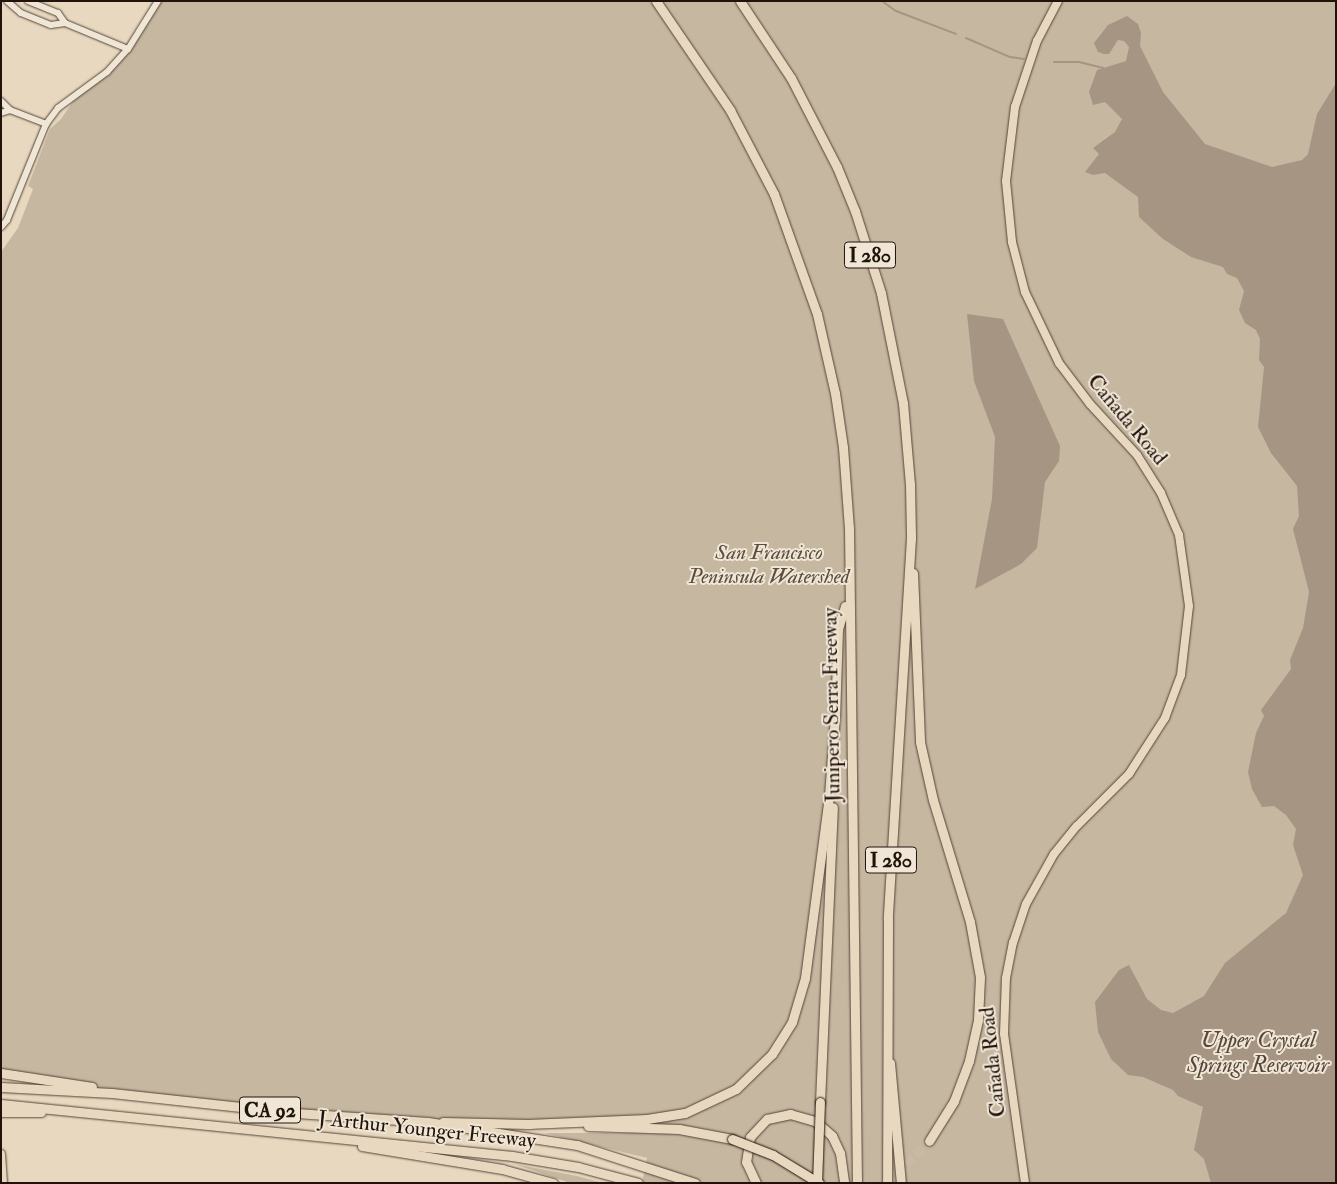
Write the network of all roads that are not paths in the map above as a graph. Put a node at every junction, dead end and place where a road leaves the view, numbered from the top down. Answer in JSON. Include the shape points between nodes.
{"nodes":[{"id":1,"x":7,"y":1,"type":"edge"},
{"id":2,"x":28,"y":1,"type":"edge"},
{"id":3,"x":158,"y":1,"type":"edge"},
{"id":4,"x":656,"y":1,"type":"edge"},
{"id":5,"x":740,"y":1,"type":"edge"},
{"id":6,"x":1058,"y":1,"type":"edge"},
{"id":7,"x":65,"y":23,"type":"junction"},
{"id":8,"x":128,"y":48,"type":"junction"},
{"id":9,"x":1,"y":101,"type":"edge"},
{"id":10,"x":10,"y":110,"type":"junction"},
{"id":11,"x":1,"y":112,"type":"edge"},
{"id":12,"x":46,"y":124,"type":"junction"},
{"id":13,"x":1,"y":227,"type":"edge"},
{"id":14,"x":910,"y":538,"type":"junction"},
{"id":15,"x":848,"y":597,"type":"junction"},
{"id":16,"x":835,"y":715,"type":"junction"},
{"id":17,"x":886,"y":1026,"type":"junction"},
{"id":18,"x":1,"y":1073,"type":"edge"},
{"id":19,"x":1,"y":1087,"type":"edge"},
{"id":20,"x":112,"y":1094,"type":"junction"},
{"id":21,"x":1,"y":1104,"type":"edge"},
{"id":22,"x":84,"y":1111,"type":"junction"},
{"id":23,"x":1,"y":1112,"type":"edge"},
{"id":24,"x":428,"y":1122,"type":"junction"},
{"id":25,"x":526,"y":1124,"type":"junction"},
{"id":26,"x":311,"y":1135,"type":"junction"},
{"id":27,"x":929,"y":1141,"type":"tunnel mouth"},
{"id":28,"x":1,"y":1154,"type":"edge"},
{"id":29,"x":529,"y":1175,"type":"junction"},
{"id":30,"x":3,"y":1183,"type":"edge"},
{"id":31,"x":545,"y":1183,"type":"edge"},
{"id":32,"x":553,"y":1183,"type":"edge"},
{"id":33,"x":638,"y":1183,"type":"edge"},
{"id":34,"x":696,"y":1183,"type":"edge"},
{"id":35,"x":756,"y":1183,"type":"edge"},
{"id":36,"x":818,"y":1183,"type":"edge"},
{"id":37,"x":844,"y":1183,"type":"edge"},
{"id":38,"x":857,"y":1183,"type":"edge"},
{"id":39,"x":886,"y":1183,"type":"edge"},
{"id":40,"x":901,"y":1183,"type":"edge"},
{"id":41,"x":1025,"y":1183,"type":"edge"}],
"edges":[{"from":1,"to":7,"type":"street","via":[[21,13],[51,26]]},
{"from":2,"to":7,"type":"street","via":[[58,13]]},
{"from":3,"to":8,"type":"street"},
{"from":4,"to":15,"type":"highway","name":"Junipero Serra Freeway","number":"I 280","via":[[720,95],[754,153],[784,220],[809,288],[830,366],[844,447],[849,528]]},
{"from":5,"to":14,"type":"highway","number":"I 280","via":[[816,122],[872,259],[890,330],[903,403],[910,484]]},
{"from":6,"to":41,"type":"main road","name":"Cañada Road","via":[[1037,41],[1015,107],[1006,181],[1012,242],[1028,300],[1059,363],[1090,404],[1137,454],[1161,493],[1179,535],[1189,606],[1181,675],[1165,718],[1129,774],[1054,854],[1030,896],[1013,943],[1005,987],[1004,1034]]},
{"from":7,"to":8,"type":"street"},
{"from":8,"to":12,"type":"street","via":[[107,72],[58,108]]},
{"from":9,"to":10,"type":"street"},
{"from":10,"to":11,"type":"street"},
{"from":10,"to":12,"type":"street"},
{"from":12,"to":13,"type":"street","via":[[11,213]]},
{"from":14,"to":17,"type":"highway","number":"I 280","via":[[890,872]]},
{"from":14,"to":27,"type":"highway","via":[[920,742],[931,793],[972,928],[980,977],[978,1020],[969,1061],[954,1101]]},
{"from":15,"to":16,"type":"highway","via":[[838,630]]},
{"from":15,"to":38,"type":"highway","name":"Junipero Serra Freeway","number":"I 280"},
{"from":16,"to":25,"type":"highway","via":[[828,807],[805,978],[792,1022],[772,1054],[730,1092],[685,1113],[657,1118]]},
{"from":16,"to":36,"type":"highway","bridge":true},
{"from":17,"to":39,"type":"highway","number":"I 280"},
{"from":17,"to":40,"type":"highway"},
{"from":18,"to":20,"type":"highway"},
{"from":19,"to":20,"type":"highway","name":"J Arthur Younger Freeway","number":"CA 92"},
{"from":20,"to":24,"type":"highway","name":"J Arthur Younger Freeway","number":"CA 92"},
{"from":21,"to":22,"type":"highway","name":"J Arthur Younger Freeway","number":"CA 92"},
{"from":22,"to":23,"type":"highway"},
{"from":22,"to":26,"type":"highway","name":"J Arthur Younger Freeway","number":"CA 92"},
{"from":24,"to":25,"type":"highway"},
{"from":24,"to":34,"type":"highway","name":"J Arthur Younger Freeway","number":"CA 92","via":[[577,1146]]},
{"from":25,"to":36,"type":"highway","bridge":true,"via":[[673,1129],[732,1139],[778,1157]]},
{"from":26,"to":29,"type":"highway","via":[[324,1140]]},
{"from":26,"to":33,"type":"highway","name":"J Arthur Younger Freeway","number":"CA 92","via":[[538,1159]]},
{"from":28,"to":30,"type":"main road"},
{"from":29,"to":31,"type":"highway"},
{"from":29,"to":32,"type":"highway"},
{"from":35,"to":37,"type":"highway","via":[[746,1162],[750,1137],[767,1119],[790,1114],[815,1121],[832,1136],[840,1153]]}]}
